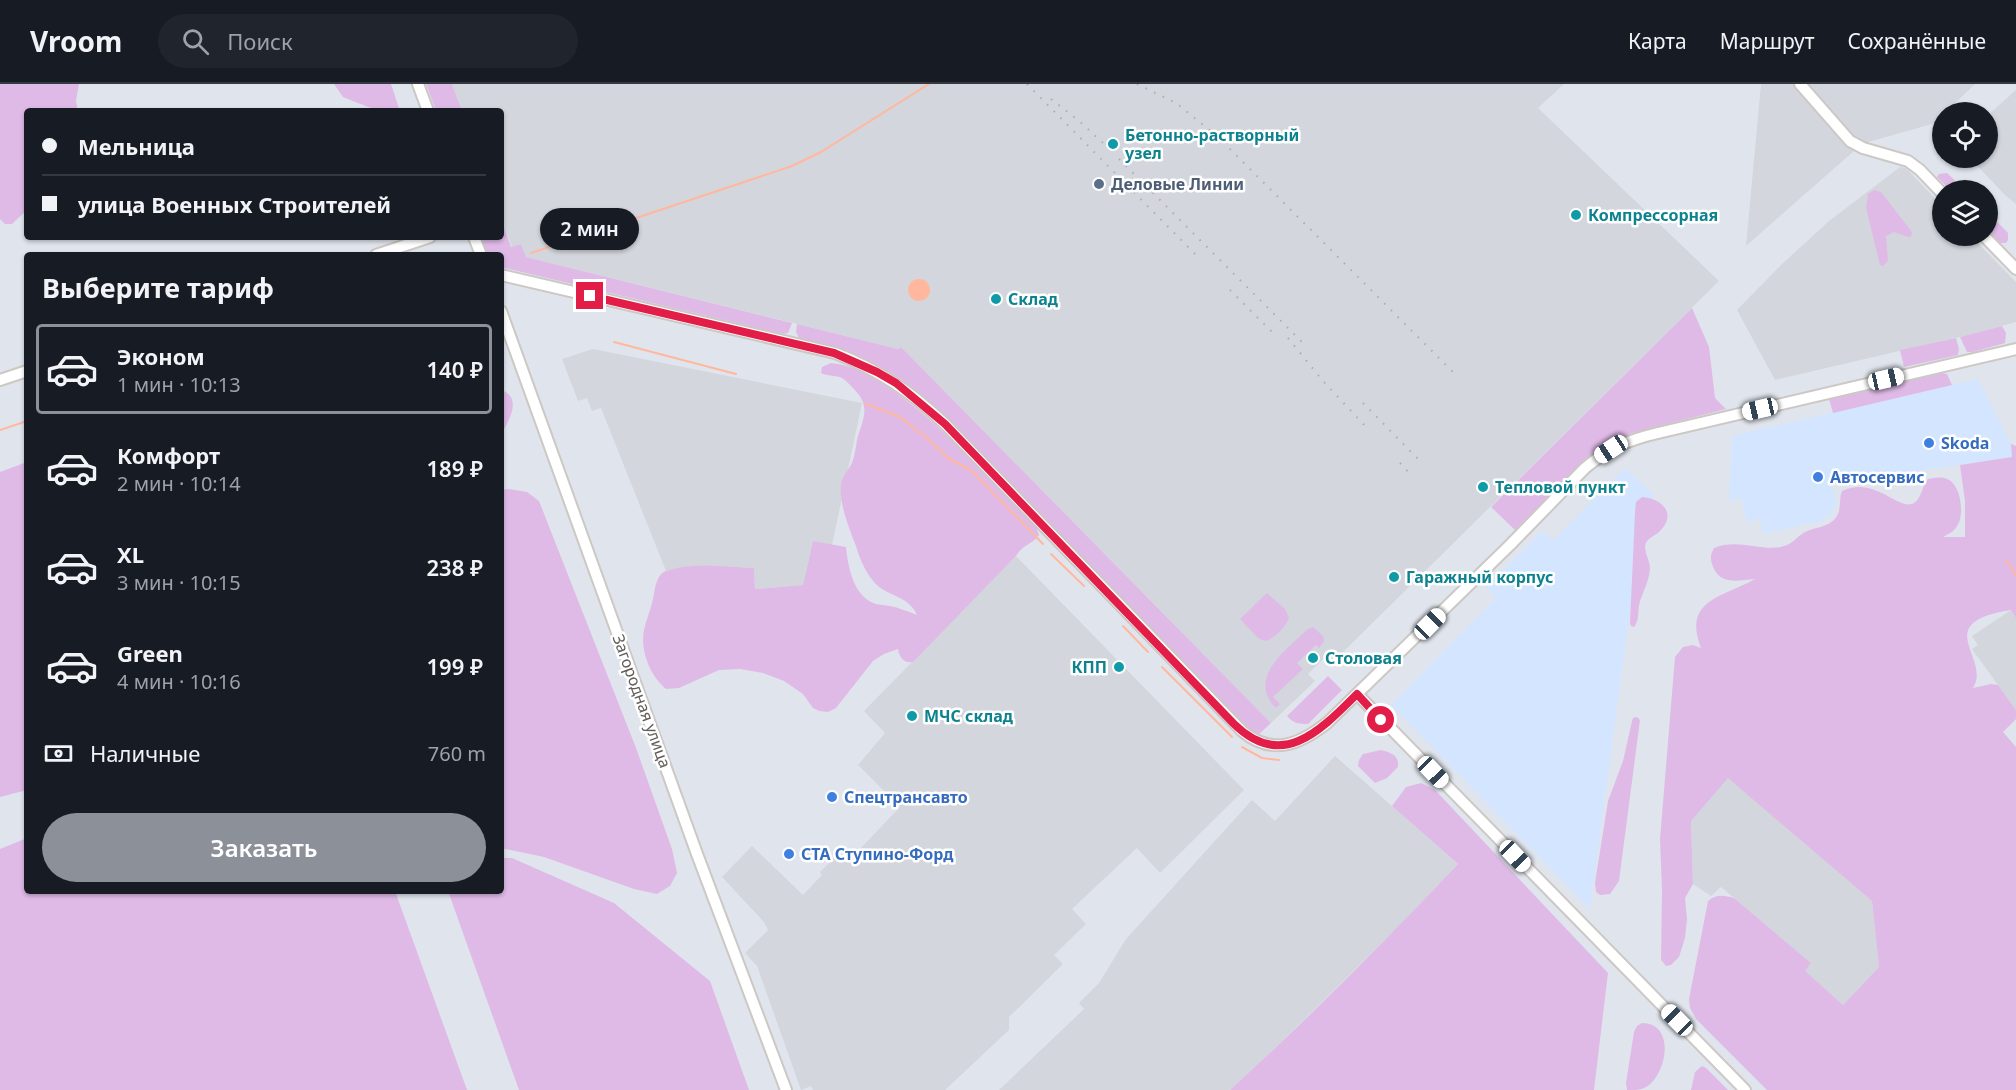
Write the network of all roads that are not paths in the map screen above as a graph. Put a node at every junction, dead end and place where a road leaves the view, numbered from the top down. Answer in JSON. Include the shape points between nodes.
{"nodes":[{"id":1,"x":418,"y":84,"type":"edge"},
{"id":2,"x":1800,"y":84,"type":"edge"},
{"id":3,"x":427,"y":108,"type":"edge"},
{"id":4,"x":1932,"y":183,"type":"edge"},
{"id":5,"x":421,"y":240,"type":"edge"},
{"id":6,"x":1994,"y":246,"type":"edge"},
{"id":7,"x":385,"y":252,"type":"edge"},
{"id":8,"x":2016,"y":268,"type":"edge"},
{"id":9,"x":504,"y":276,"type":"edge"},
{"id":10,"x":504,"y":319,"type":"edge"},
{"id":11,"x":2016,"y":349,"type":"edge"},
{"id":12,"x":24,"y":372,"type":"edge"},
{"id":13,"x":0,"y":380,"type":"edge"},
{"id":14,"x":1357,"y":694,"type":"junction"},
{"id":15,"x":786,"y":1090,"type":"edge"},
{"id":16,"x":1745,"y":1090,"type":"edge"}],
"edges":[{"from":1,"to":3,"type":"street"},
{"from":2,"to":4,"type":"street","via":[[1850,141],[1908,161]]},
{"from":5,"to":7,"type":"street"},
{"from":6,"to":8,"type":"street"},
{"from":9,"to":14,"type":"street","via":[[834,353],[896,383],[945,424],[1234,724],[1256,741],[1280,746],[1307,737]]},
{"from":10,"to":15,"type":"street","name":"Загородная улица"},
{"from":11,"to":14,"type":"street","via":[[1622,444],[1585,468]]},
{"from":12,"to":13,"type":"street"},
{"from":14,"to":16,"type":"street"}]}
